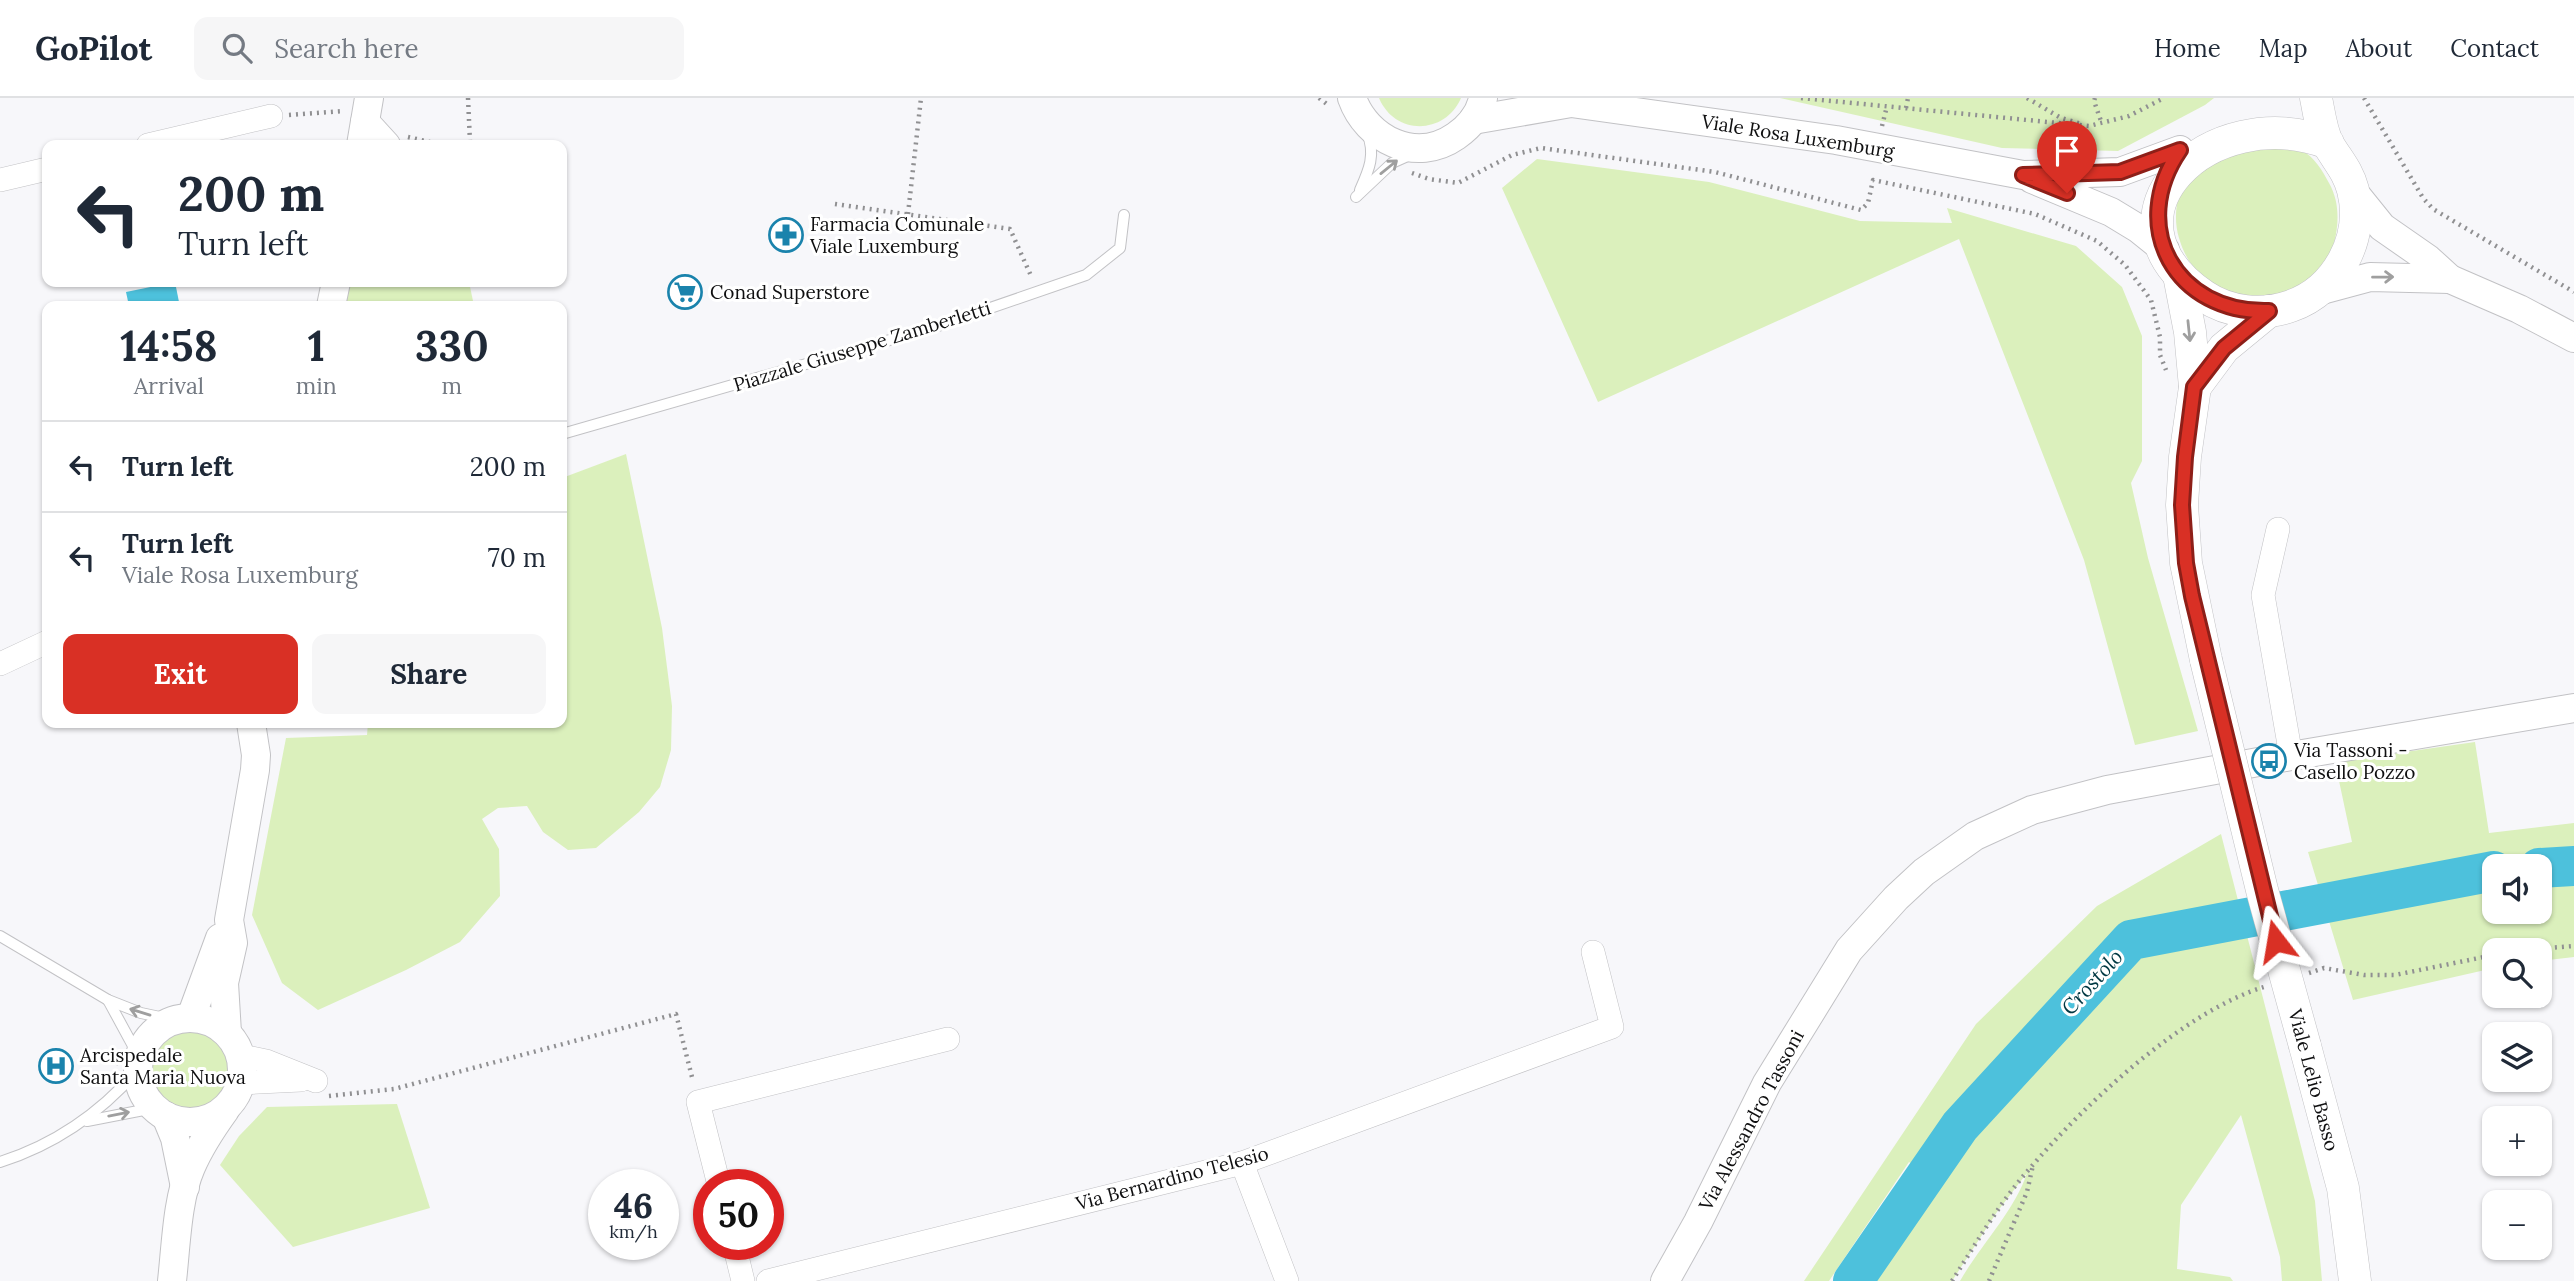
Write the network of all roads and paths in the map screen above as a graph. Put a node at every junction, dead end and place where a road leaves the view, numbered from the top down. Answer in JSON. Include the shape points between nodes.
{"nodes":[{"id":1,"x":468,"y":98,"type":"edge"},
{"id":2,"x":921,"y":98,"type":"edge"},
{"id":3,"x":1319,"y":98,"type":"edge"},
{"id":4,"x":1801,"y":98,"type":"edge"},
{"id":5,"x":1908,"y":98,"type":"edge"},
{"id":6,"x":2027,"y":98,"type":"edge"},
{"id":7,"x":2095,"y":98,"type":"edge"},
{"id":8,"x":2164,"y":98,"type":"edge"},
{"id":9,"x":2316,"y":98,"type":"edge"},
{"id":10,"x":2364,"y":98,"type":"edge"},
{"id":11,"x":1566,"y":101,"type":"edge"},
{"id":12,"x":1349,"y":104,"type":"edge"},
{"id":13,"x":1906,"y":108,"type":"junction"},
{"id":14,"x":1478,"y":109,"type":"edge"},
{"id":15,"x":271,"y":116,"type":"joint"},
{"id":16,"x":359,"y":119,"type":"edge"},
{"id":17,"x":2102,"y":124,"type":"junction"},
{"id":18,"x":2089,"y":126,"type":"junction"},
{"id":19,"x":169,"y":140,"type":"edge"},
{"id":20,"x":393,"y":140,"type":"edge"},
{"id":21,"x":470,"y":140,"type":"edge"},
{"id":22,"x":2328,"y":143,"type":"junction"},
{"id":23,"x":1430,"y":148,"type":"junction"},
{"id":24,"x":2180,"y":150,"type":"junction"},
{"id":25,"x":1392,"y":163,"type":"junction"},
{"id":26,"x":42,"y":170,"type":"edge"},
{"id":27,"x":2023,"y":175,"type":"junction"},
{"id":28,"x":0,"y":180,"type":"edge"},
{"id":29,"x":2353,"y":191,"type":"junction"},
{"id":30,"x":835,"y":204,"type":"dead end"},
{"id":31,"x":908,"y":214,"type":"junction"},
{"id":32,"x":1124,"y":215,"type":"dead end"},
{"id":33,"x":2172,"y":263,"type":"junction"},
{"id":34,"x":2450,"y":279,"type":"junction"},
{"id":35,"x":2318,"y":291,"type":"junction"},
{"id":36,"x":1038,"y":292,"type":"junction"},
{"id":37,"x":2574,"y":292,"type":"edge"},
{"id":38,"x":2269,"y":311,"type":"junction"},
{"id":39,"x":2574,"y":338,"type":"edge"},
{"id":40,"x":2194,"y":387,"type":"junction"},
{"id":41,"x":567,"y":433,"type":"edge"},
{"id":42,"x":2277,"y":529,"type":"dead end"},
{"id":43,"x":42,"y":644,"type":"edge"},
{"id":44,"x":0,"y":664,"type":"edge"},
{"id":45,"x":2574,"y":708,"type":"edge"},
{"id":46,"x":252,"y":728,"type":"edge"},
{"id":47,"x":2291,"y":756,"type":"junction"},
{"id":48,"x":229,"y":920,"type":"junction"},
{"id":49,"x":0,"y":936,"type":"edge"},
{"id":50,"x":2574,"y":946,"type":"edge"},
{"id":51,"x":2552,"y":948,"type":"edge"},
{"id":52,"x":1593,"y":952,"type":"dead end"},
{"id":53,"x":2482,"y":957,"type":"edge"},
{"id":54,"x":2324,"y":968,"type":"dead end"},
{"id":55,"x":2248,"y":992,"type":"dead end"},
{"id":56,"x":108,"y":1000,"type":"junction"},
{"id":57,"x":116,"y":1016,"type":"junction"},
{"id":58,"x":182,"y":1018,"type":"junction"},
{"id":59,"x":948,"y":1039,"type":"dead end"},
{"id":60,"x":138,"y":1064,"type":"junction"},
{"id":61,"x":234,"y":1070,"type":"junction"},
{"id":62,"x":328,"y":1096,"type":"dead end"},
{"id":63,"x":108,"y":1099,"type":"junction"},
{"id":64,"x":698,"y":1102,"type":"junction"},
{"id":65,"x":160,"y":1112,"type":"junction"},
{"id":66,"x":84,"y":1121,"type":"junction"},
{"id":67,"x":0,"y":1162,"type":"edge"},
{"id":68,"x":1241,"y":1163,"type":"junction"},
{"id":69,"x":2033,"y":1164,"type":"junction"},
{"id":70,"x":715,"y":1169,"type":"edge"},
{"id":71,"x":185,"y":1187,"type":"junction"},
{"id":72,"x":738,"y":1260,"type":"edge"},
{"id":73,"x":172,"y":1281,"type":"edge"},
{"id":74,"x":743,"y":1281,"type":"edge"},
{"id":75,"x":768,"y":1281,"type":"edge"},
{"id":76,"x":1287,"y":1281,"type":"edge"},
{"id":77,"x":1665,"y":1281,"type":"edge"},
{"id":78,"x":1952,"y":1281,"type":"edge"},
{"id":79,"x":1989,"y":1281,"type":"edge"},
{"id":80,"x":2355,"y":1281,"type":"edge"}],
"edges":[{"from":1,"to":21,"type":"path"},
{"from":2,"to":31,"type":"path"},
{"from":3,"to":12,"type":"path"},
{"from":4,"to":13,"type":"path"},
{"from":5,"to":13,"type":"path"},
{"from":6,"to":18,"type":"path","via":[[2061,118]]},
{"from":7,"to":17,"type":"path"},
{"from":8,"to":17,"type":"path"},
{"from":9,"to":22,"type":"main road"},
{"from":10,"to":37,"type":"path","via":[[2433,209]]},
{"from":11,"to":14,"type":"street","name":"Viale Rosa Luxemburg"},
{"from":11,"to":27,"type":"street","name":"Viale Rosa Luxemburg","via":[[1836,140]]},
{"from":12,"to":23,"type":"street","via":[[1374,132],[1391,143]]},
{"from":12,"to":25,"type":"lane","one_way":true,"via":[[1372,146],[1370,170],[1356,197]]},
{"from":13,"to":18,"type":"path"},
{"from":14,"to":23,"type":"street","name":"Viale Rosa Luxemburg","via":[[1465,130]]},
{"from":15,"to":16,"type":"path"},
{"from":15,"to":19,"type":"street"},
{"from":16,"to":20,"type":"street"},
{"from":17,"to":18,"type":"path"},
{"from":22,"to":24,"type":"main road","via":[[2298,122],[2248,109],[2202,129]]},
{"from":22,"to":29,"type":"main road"},
{"from":23,"to":25,"type":"lane"},
{"from":24,"to":27,"type":"street","name":"Viale Rosa Luxemburg","via":[[2120,172]]},
{"from":24,"to":33,"type":"main road","via":[[2158,198],[2158,225]]},
{"from":25,"to":40,"type":"path","via":[[1429,179],[1458,183],[1512,155],[1541,148],[1715,172],[1861,210],[1868,203],[1873,180],[2035,214],[2096,241],[2125,265],[2151,300],[2168,375],[2176,385]]},
{"from":26,"to":28,"type":"street"},
{"from":27,"to":33,"type":"street","name":"Viale Rosa Luxemburg","via":[[2111,212],[2139,229]]},
{"from":29,"to":34,"type":"street","via":[[2382,227]]},
{"from":29,"to":35,"type":"main road","via":[[2353,238],[2340,267]]},
{"from":30,"to":31,"type":"path"},
{"from":31,"to":36,"type":"path","via":[[1010,229]]},
{"from":32,"to":36,"type":"lane","name":"Piazzale Giuseppe Zamberletti","via":[[1120,248],[1086,275]]},
{"from":33,"to":38,"type":"main road","via":[[2202,295],[2229,308]]},
{"from":33,"to":40,"type":"main road","name":"Viale Lelio Basso","one_way":true,"via":[[2190,332]]},
{"from":35,"to":34,"type":"street","one_way":true,"via":[[2370,277]]},
{"from":34,"to":39,"type":"street"},
{"from":35,"to":38,"type":"main road"},
{"from":36,"to":41,"type":"lane","name":"Piazzale Giuseppe Zamberletti","via":[[935,327]]},
{"from":38,"to":40,"type":"main road","via":[[2224,348]]},
{"from":40,"to":80,"type":"main road","name":"Viale Lelio Basso","bridge":true,"via":[[2182,505],[2186,563],[2266,903],[2343,1188]]},
{"from":42,"to":47,"type":"street","via":[[2263,595]]},
{"from":43,"to":44,"type":"street"},
{"from":45,"to":47,"type":"street","name":"Via Alessandro Tassoni"},
{"from":46,"to":48,"type":"street","via":[[255,769]]},
{"from":47,"to":77,"type":"street","name":"Via Alessandro Tassoni","via":[[2117,788],[2032,810],[1975,836],[1924,872],[1849,950],[1821,992],[1767,1083]]},
{"from":48,"to":58,"type":"street"},
{"from":48,"to":61,"type":"street","via":[[233,943],[224,983]]},
{"from":49,"to":56,"type":"lane"},
{"from":50,"to":51,"type":"path"},
{"from":52,"to":68,"type":"street","name":"Via Bernardino Telesio","via":[[1612,1027]]},
{"from":53,"to":54,"type":"path","via":[[2395,975]]},
{"from":55,"to":69,"type":"path","via":[[2200,1017],[2148,1055]]},
{"from":56,"to":57,"type":"lane"},
{"from":58,"to":56,"type":"lane","one_way":true,"via":[[141,1013]]},
{"from":57,"to":60,"type":"lane"},
{"from":57,"to":63,"type":"path","via":[[108,1026],[118,1042],[115,1074],[104,1090]]},
{"from":58,"to":60,"type":"street","via":[[152,1032]]},
{"from":58,"to":61,"type":"street","via":[[204,1019]]},
{"from":59,"to":64,"type":"street"},
{"from":60,"to":63,"type":"lane"},
{"from":60,"to":65,"type":"street","via":[[145,1097]]},
{"from":61,"to":65,"type":"street","via":[[205,1120],[179,1121]]},
{"from":61,"to":71,"type":"street"},
{"from":62,"to":64,"type":"path","via":[[394,1089],[676,1014]]},
{"from":63,"to":66,"type":"lane"},
{"from":64,"to":70,"type":"street"},
{"from":66,"to":65,"type":"lane","one_way":true},
{"from":65,"to":71,"type":"street","via":[[175,1138]]},
{"from":66,"to":67,"type":"lane"},
{"from":68,"to":75,"type":"street","name":"Via Bernardino Telesio"},
{"from":68,"to":76,"type":"street"},
{"from":69,"to":78,"type":"path"},
{"from":69,"to":79,"type":"path"},
{"from":71,"to":73,"type":"street"},
{"from":72,"to":74,"type":"street"}]}
